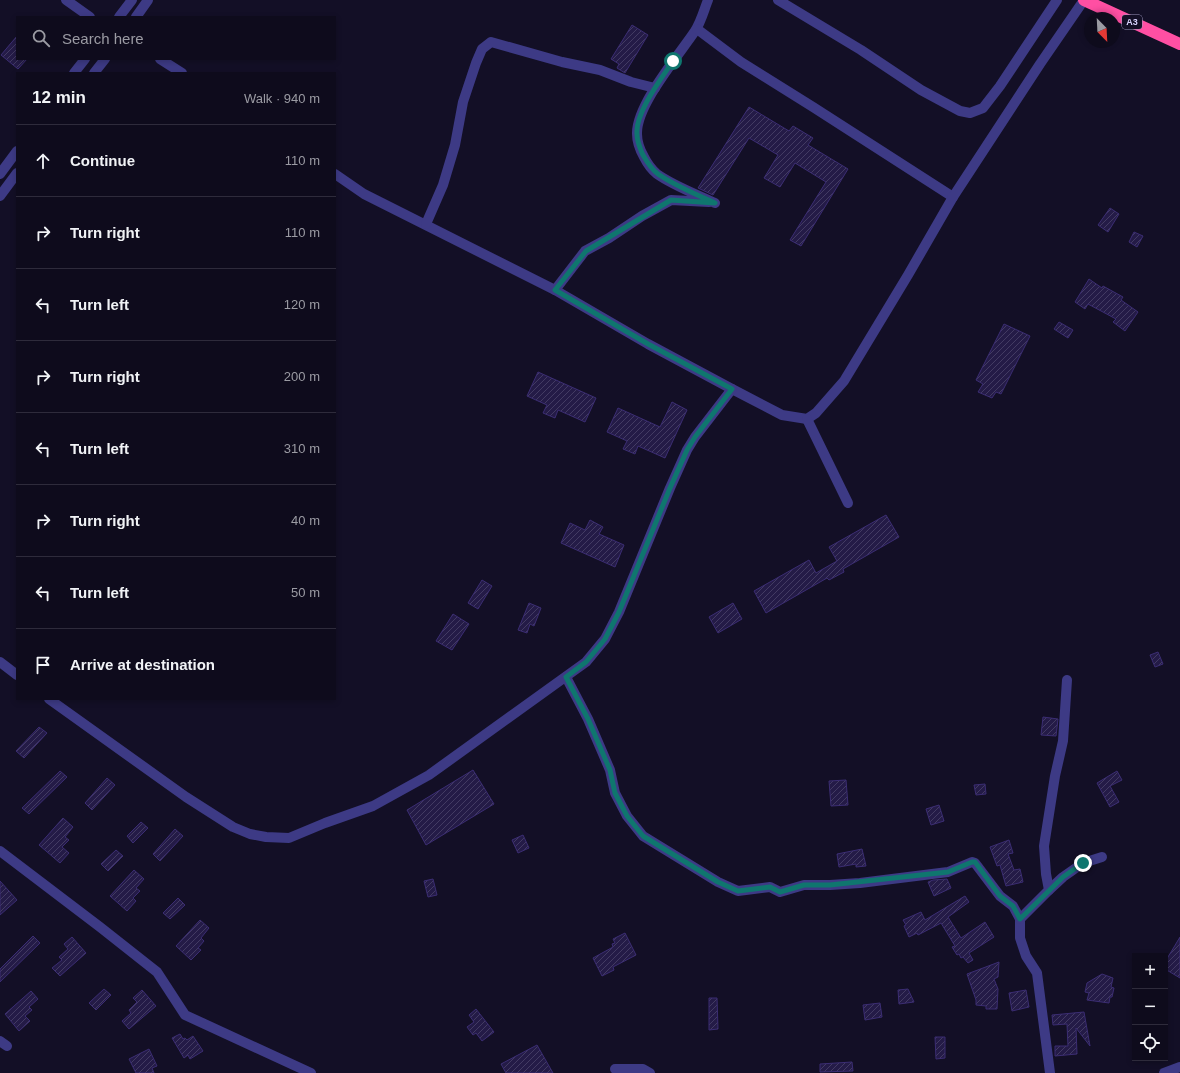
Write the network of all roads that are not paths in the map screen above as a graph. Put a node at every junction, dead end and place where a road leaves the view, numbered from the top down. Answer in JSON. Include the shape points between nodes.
{"nodes":[{"id":1,"x":66,"y":0,"type":"edge"},
{"id":2,"x":132,"y":0,"type":"edge"},
{"id":3,"x":148,"y":0,"type":"edge"},
{"id":4,"x":708,"y":0,"type":"edge"},
{"id":5,"x":778,"y":0,"type":"edge"},
{"id":6,"x":1057,"y":0,"type":"edge"},
{"id":7,"x":1084,"y":0,"type":"edge"},
{"id":8,"x":89,"y":16,"type":"edge"},
{"id":9,"x":120,"y":16,"type":"edge"},
{"id":10,"x":137,"y":16,"type":"edge"},
{"id":11,"x":697,"y":30,"type":"junction"},
{"id":12,"x":1180,"y":44,"type":"edge"},
{"id":13,"x":83,"y":60,"type":"edge"},
{"id":14,"x":104,"y":60,"type":"edge"},
{"id":15,"x":162,"y":60,"type":"edge"},
{"id":16,"x":75,"y":72,"type":"edge"},
{"id":17,"x":95,"y":72,"type":"edge"},
{"id":18,"x":180,"y":72,"type":"edge"},
{"id":19,"x":655,"y":88,"type":"junction"},
{"id":20,"x":16,"y":152,"type":"edge"},
{"id":21,"x":0,"y":174,"type":"edge"},
{"id":22,"x":16,"y":174,"type":"edge"},
{"id":23,"x":336,"y":175,"type":"edge"},
{"id":24,"x":0,"y":196,"type":"edge"},
{"id":25,"x":953,"y":197,"type":"junction"},
{"id":26,"x":426,"y":224,"type":"junction"},
{"id":27,"x":555,"y":290,"type":"junction"},
{"id":28,"x":732,"y":389,"type":"junction"},
{"id":29,"x":807,"y":419,"type":"junction"},
{"id":30,"x":848,"y":503,"type":"dead end"},
{"id":31,"x":0,"y":662,"type":"edge"},
{"id":32,"x":16,"y":674,"type":"edge"},
{"id":33,"x":566,"y":677,"type":"junction"},
{"id":34,"x":1067,"y":680,"type":"dead end"},
{"id":35,"x":50,"y":700,"type":"edge"},
{"id":36,"x":0,"y":851,"type":"edge"},
{"id":37,"x":1102,"y":857,"type":"dead end"},
{"id":38,"x":1049,"y":890,"type":"junction"},
{"id":39,"x":1020,"y":919,"type":"junction"},
{"id":40,"x":1180,"y":1067,"type":"edge"},
{"id":41,"x":615,"y":1069,"type":"dead end"},
{"id":42,"x":312,"y":1073,"type":"edge"},
{"id":43,"x":650,"y":1073,"type":"edge"},
{"id":44,"x":1050,"y":1073,"type":"edge"},
{"id":45,"x":1164,"y":1073,"type":"edge"}],
"edges":[{"from":1,"to":8,"type":"street"},
{"from":2,"to":9,"type":"street"},
{"from":3,"to":10,"type":"street"},
{"from":4,"to":11,"type":"street"},
{"from":5,"to":6,"type":"street","via":[[921,90],[960,111],[970,113],[983,108],[1000,86]]},
{"from":7,"to":12,"type":"highway","number":"A3"},
{"from":7,"to":25,"type":"street"},
{"from":11,"to":19,"type":"street"},
{"from":11,"to":25,"type":"street","via":[[741,62]]},
{"from":13,"to":16,"type":"street"},
{"from":14,"to":17,"type":"street"},
{"from":15,"to":18,"type":"street"},
{"from":19,"to":26,"type":"street","via":[[600,70],[491,42],[482,49],[476,63],[463,102],[455,145],[443,185]]},
{"from":19,"to":27,"type":"street","via":[[639,120],[636,133],[638,145],[648,165],[678,185],[715,203],[671,200],[586,251]]},
{"from":20,"to":21,"type":"street"},
{"from":22,"to":24,"type":"street"},
{"from":23,"to":26,"type":"street","via":[[364,194]]},
{"from":25,"to":29,"type":"street","via":[[844,381],[816,413]]},
{"from":26,"to":27,"type":"street"},
{"from":27,"to":28,"type":"street"},
{"from":28,"to":29,"type":"street","via":[[782,415]]},
{"from":28,"to":33,"type":"street","via":[[687,450],[619,612],[605,639],[586,662]]},
{"from":29,"to":30,"type":"street"},
{"from":31,"to":32,"type":"street"},
{"from":33,"to":35,"type":"street","via":[[429,775],[373,806],[289,838],[250,834],[233,827],[186,797]]},
{"from":33,"to":39,"type":"street","via":[[588,719],[610,770],[615,793],[627,816],[643,836],[718,882],[738,891],[770,887],[780,892],[804,885],[853,883],[948,872],[975,862],[1000,896],[1013,906]]},
{"from":34,"to":38,"type":"street","via":[[1063,742],[1044,846]]},
{"from":36,"to":42,"type":"street","via":[[157,972],[185,1015]]},
{"from":37,"to":38,"type":"street","via":[[1083,863]]},
{"from":38,"to":39,"type":"street"},
{"from":39,"to":44,"type":"street","via":[[1020,938],[1026,956],[1037,973]]},
{"from":40,"to":45,"type":"street"},
{"from":41,"to":43,"type":"street","via":[[643,1069]]}]}
